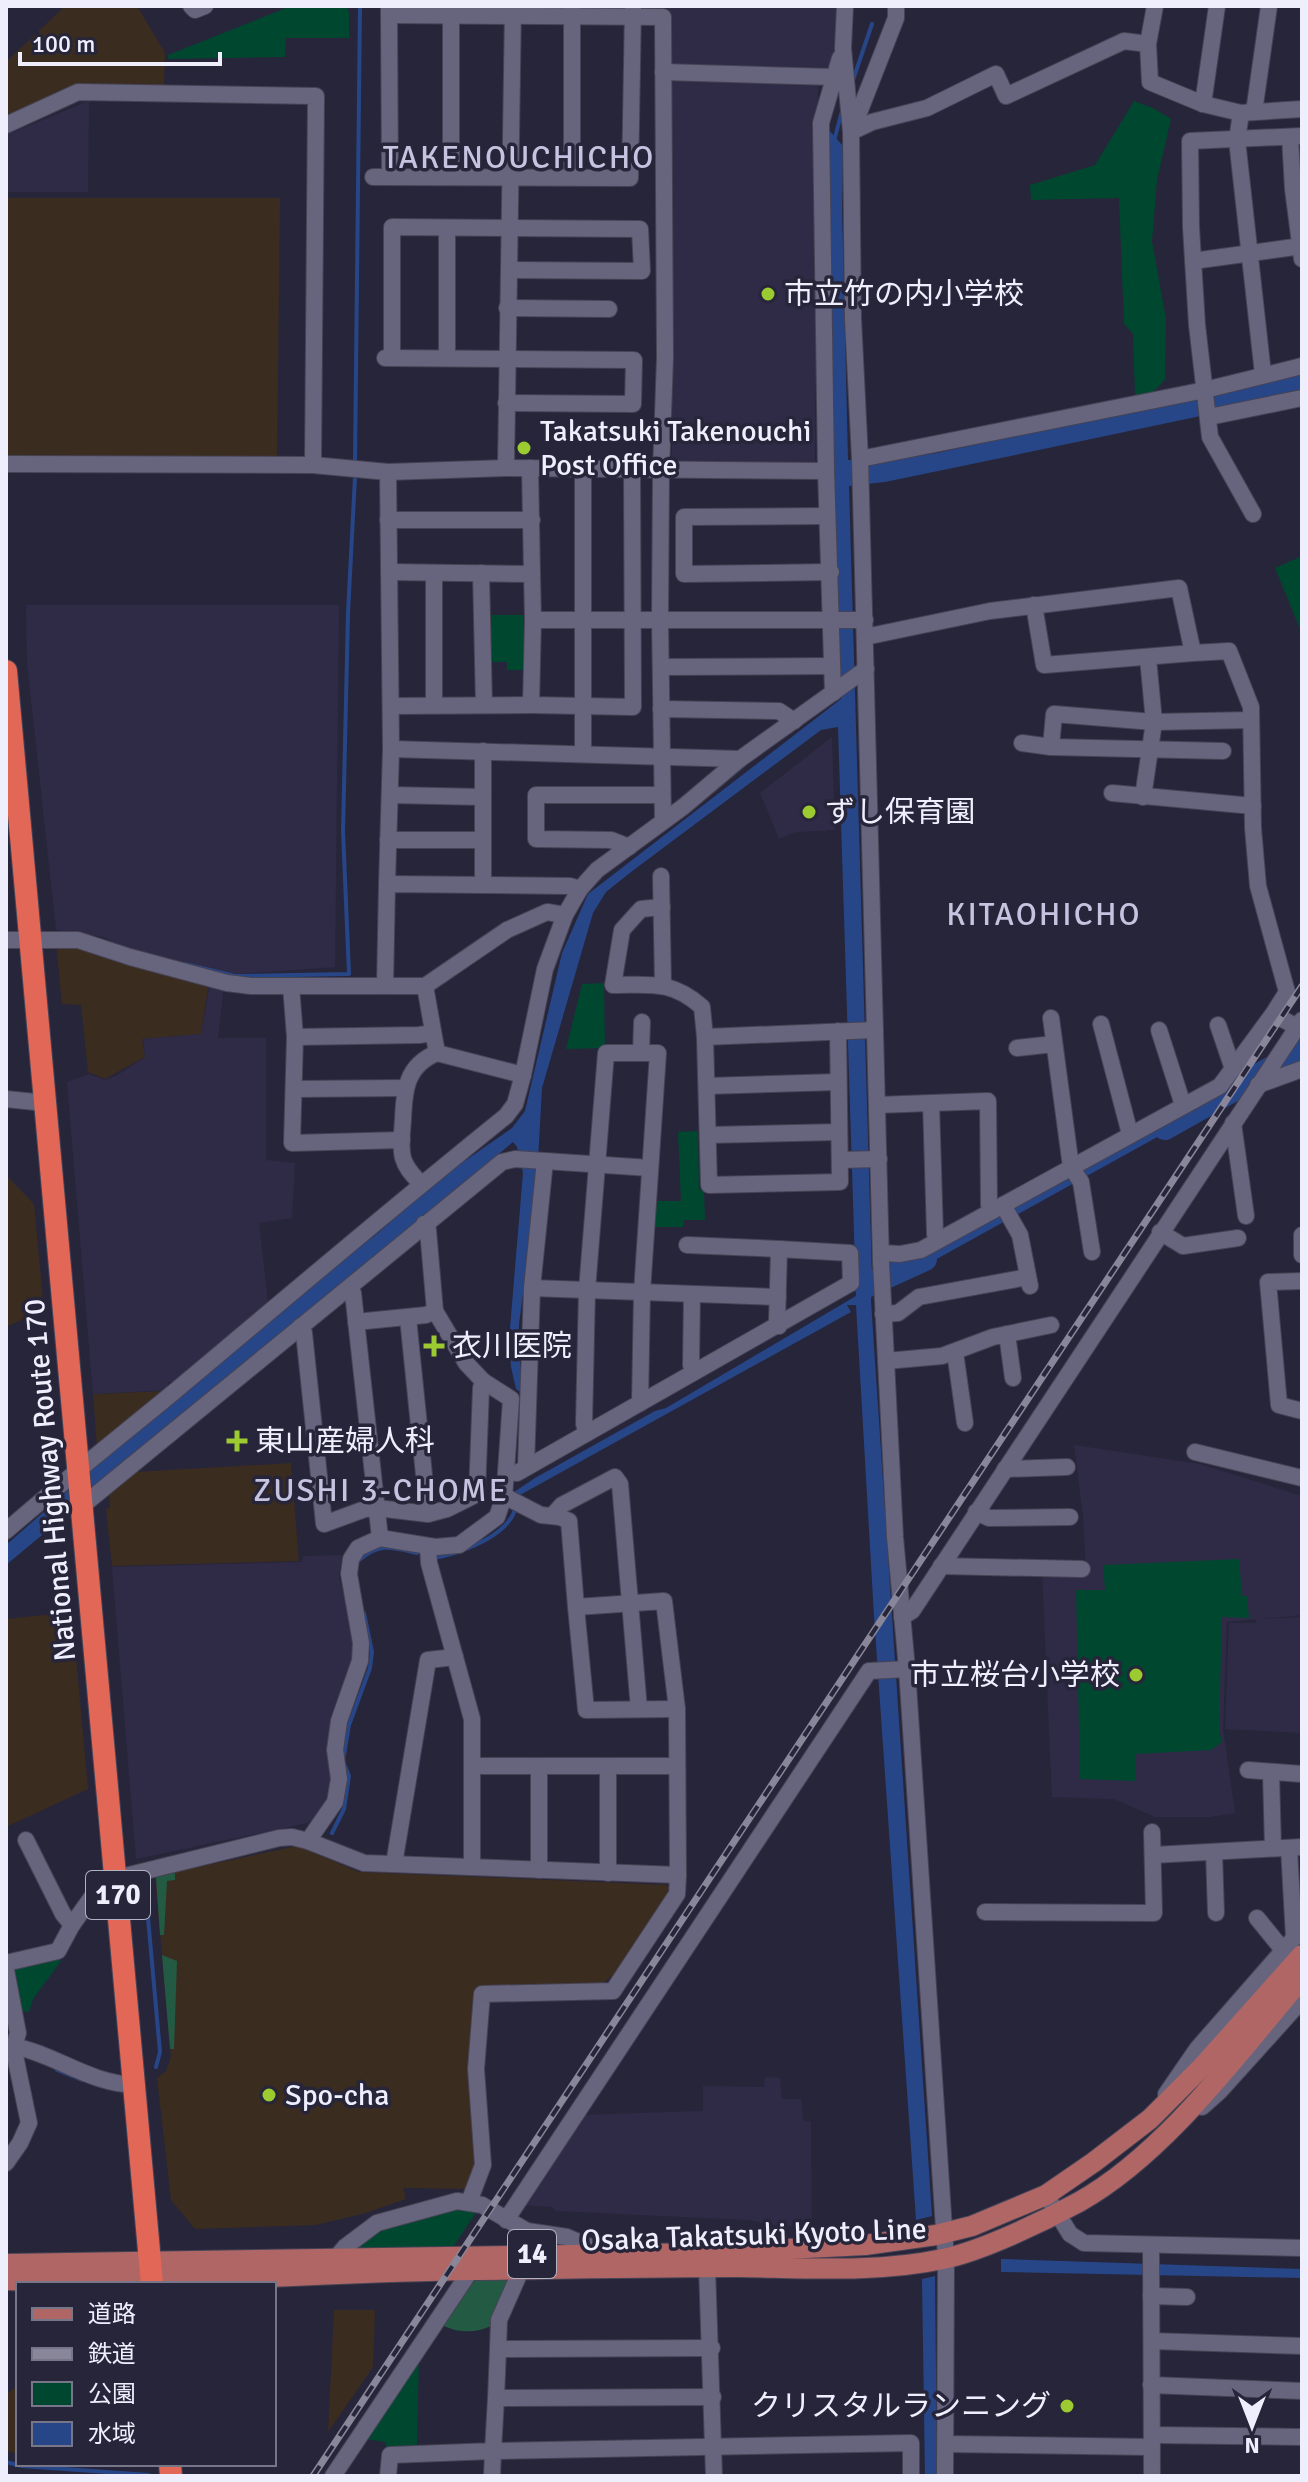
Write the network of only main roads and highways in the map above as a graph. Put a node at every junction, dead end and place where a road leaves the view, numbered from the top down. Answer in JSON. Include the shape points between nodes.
{"nodes":[{"id":1,"x":6,"y":671,"type":"edge"},
{"id":2,"x":1295,"y":1943,"type":"edge"},
{"id":3,"x":1302,"y":1978,"type":"edge"},
{"id":4,"x":1051,"y":2204,"type":"junction"},
{"id":5,"x":6,"y":2264,"type":"edge"},
{"id":6,"x":151,"y":2276,"type":"edge"},
{"id":7,"x":6,"y":2280,"type":"edge"}],
"edges":[{"from":1,"to":6,"type":"highway","name":"National Highway Route 170","number":"170"},
{"from":2,"to":4,"type":"main road","name":"Osaka Takatsuki Kyoto Line","number":"14","via":[[1202,2067]]},
{"from":3,"to":4,"type":"main road","name":"Osaka Takatsuki Kyoto Line","number":"14","via":[[1151,2148],[1081,2201]]},
{"from":4,"to":6,"type":"main road","name":"Osaka Takatsuki Kyoto Line","number":"14","via":[[940,2234],[865,2245],[720,2253],[335,2259]]},
{"from":4,"to":6,"type":"main road","name":"Osaka Takatsuki Kyoto Line","number":"14","via":[[975,2249],[942,2260],[868,2268]]},
{"from":5,"to":6,"type":"main road","name":"Osaka Takatsuki Kyoto Line","number":"14"},
{"from":6,"to":7,"type":"main road","name":"Osaka Takatsuki Kyoto Line","number":"14"}]}
